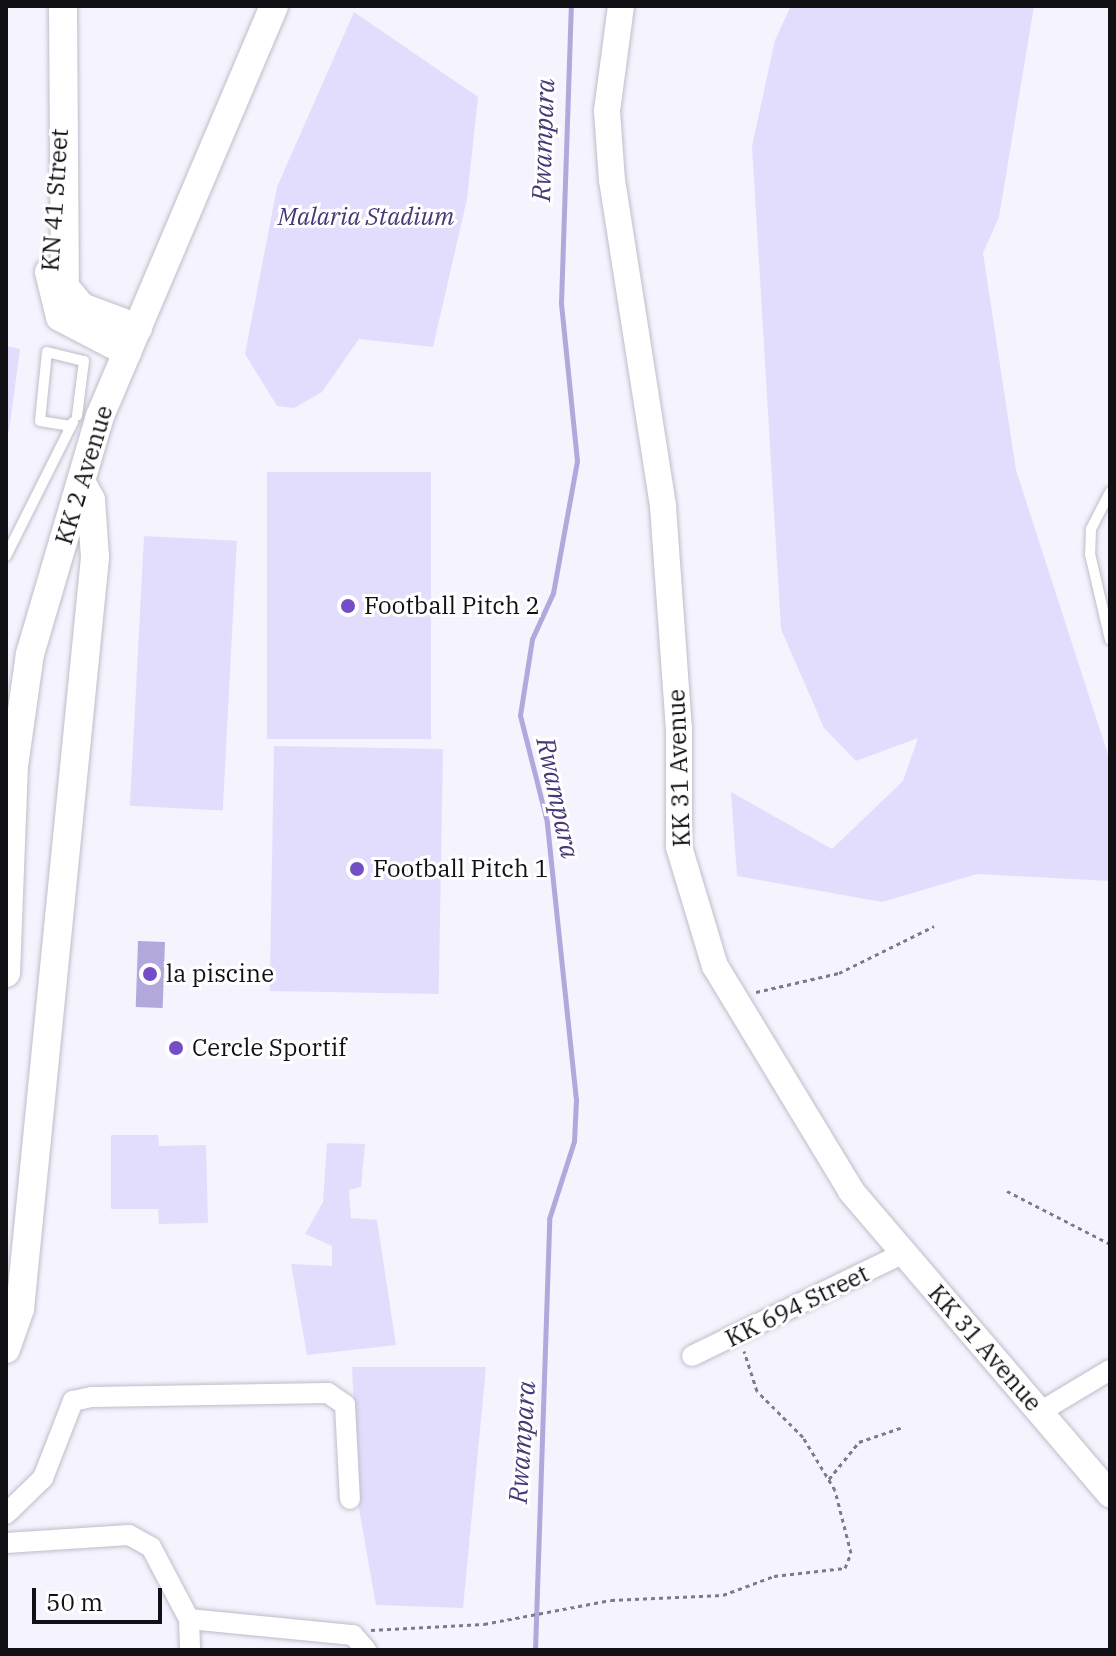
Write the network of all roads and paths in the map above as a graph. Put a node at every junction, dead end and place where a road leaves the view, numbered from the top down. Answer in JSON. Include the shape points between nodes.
{"nodes":[{"id":1,"x":63,"y":6,"type":"edge"},
{"id":2,"x":274,"y":6,"type":"edge"},
{"id":3,"x":621,"y":6,"type":"edge"},
{"id":4,"x":132,"y":340,"type":"junction"},
{"id":5,"x":83,"y":419,"type":"junction"},
{"id":6,"x":81,"y":481,"type":"junction"},
{"id":7,"x":1110,"y":492,"type":"edge"},
{"id":8,"x":6,"y":556,"type":"edge"},
{"id":9,"x":1110,"y":640,"type":"edge"},
{"id":10,"x":934,"y":926,"type":"dead end"},
{"id":11,"x":6,"y":973,"type":"edge"},
{"id":12,"x":747,"y":994,"type":"dead end"},
{"id":13,"x":1007,"y":1191,"type":"dead end"},
{"id":14,"x":1110,"y":1244,"type":"edge"},
{"id":15,"x":902,"y":1254,"type":"junction"},
{"id":16,"x":738,"y":1336,"type":"junction"},
{"id":17,"x":6,"y":1349,"type":"edge"},
{"id":18,"x":692,"y":1356,"type":"dead end"},
{"id":19,"x":1110,"y":1370,"type":"edge"},
{"id":20,"x":1040,"y":1412,"type":"junction"},
{"id":21,"x":903,"y":1427,"type":"dead end"},
{"id":22,"x":829,"y":1479,"type":"junction"},
{"id":23,"x":1110,"y":1494,"type":"edge"},
{"id":24,"x":350,"y":1499,"type":"dead end"},
{"id":25,"x":6,"y":1514,"type":"edge"},
{"id":26,"x":6,"y":1543,"type":"edge"},
{"id":27,"x":189,"y":1619,"type":"junction"},
{"id":28,"x":364,"y":1645,"type":"edge"},
{"id":29,"x":190,"y":1650,"type":"edge"}],
"edges":[{"from":1,"to":4,"type":"main road","name":"KN 41 Street","via":[[68,294]]},
{"from":2,"to":4,"type":"main road","name":"KK 2 Avenue"},
{"from":3,"to":15,"type":"street","name":"KK 31 Avenue","via":[[607,111],[663,507],[679,728],[679,847],[715,966],[748,1027],[851,1191]]},
{"from":4,"to":5,"type":"main road","name":"KK 2 Avenue"},
{"from":5,"to":5,"type":"lane","via":[[40,421],[47,352],[83,360]]},
{"from":5,"to":6,"type":"main road","name":"KK 2 Avenue"},
{"from":5,"to":8,"type":"lane"},
{"from":6,"to":11,"type":"main road","name":"KK 2 Avenue","via":[[30,654],[19,723]]},
{"from":6,"to":17,"type":"main road","via":[[91,500],[95,557],[20,1309]]},
{"from":7,"to":9,"type":"lane","via":[[1091,529],[1090,554]]},
{"from":10,"to":12,"type":"path","via":[[839,973]]},
{"from":13,"to":14,"type":"path"},
{"from":15,"to":16,"type":"street","name":"KK 694 Street"},
{"from":15,"to":20,"type":"street","name":"KK 31 Avenue"},
{"from":16,"to":18,"type":"street","name":"KK 694 Street"},
{"from":16,"to":22,"type":"path","via":[[757,1391],[803,1437]]},
{"from":19,"to":20,"type":"street"},
{"from":20,"to":23,"type":"street","name":"KK 31 Avenue"},
{"from":21,"to":22,"type":"path","via":[[859,1442]]},
{"from":22,"to":28,"type":"path","via":[[851,1553],[837,1572],[774,1576],[723,1595],[549,1609],[484,1624],[377,1627]]},
{"from":24,"to":25,"type":"street","via":[[345,1405],[328,1393],[92,1397],[73,1401],[43,1478]]},
{"from":26,"to":27,"type":"street","via":[[96,1535],[145,1540]]},
{"from":27,"to":28,"type":"street"},
{"from":27,"to":29,"type":"street"}]}
